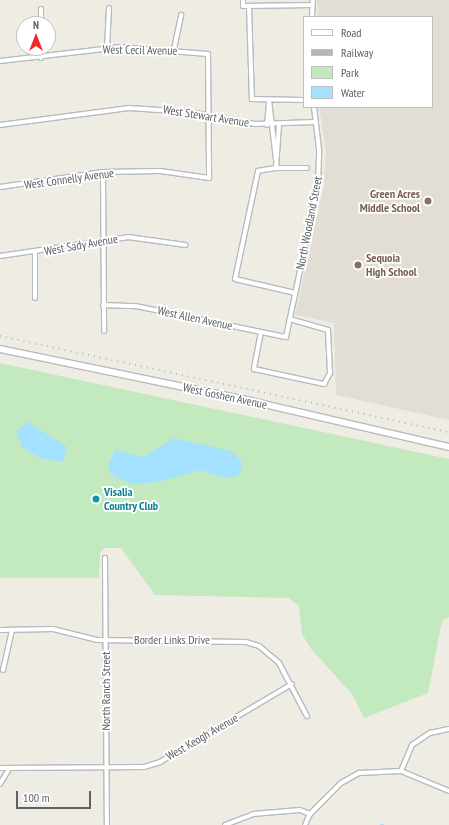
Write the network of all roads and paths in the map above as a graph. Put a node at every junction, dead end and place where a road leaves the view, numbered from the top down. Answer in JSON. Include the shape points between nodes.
{"nodes":[{"id":1,"x":243,"y":0,"type":"edge"},
{"id":2,"x":312,"y":3,"type":"edge"},
{"id":3,"x":249,"y":6,"type":"junction"},
{"id":4,"x":109,"y":8,"type":"dead end"},
{"id":5,"x":41,"y":9,"type":"dead end"},
{"id":6,"x":182,"y":15,"type":"dead end"},
{"id":7,"x":41,"y":16,"type":"edge"},
{"id":8,"x":312,"y":16,"type":"edge"},
{"id":9,"x":107,"y":48,"type":"junction"},
{"id":10,"x":174,"y":49,"type":"junction"},
{"id":11,"x":41,"y":58,"type":"joint"},
{"id":12,"x":0,"y":61,"type":"edge"},
{"id":13,"x":269,"y":100,"type":"junction"},
{"id":14,"x":302,"y":100,"type":"dead end"},
{"id":15,"x":314,"y":108,"type":"edge"},
{"id":16,"x":267,"y":111,"type":"junction"},
{"id":17,"x":272,"y":111,"type":"junction"},
{"id":18,"x":209,"y":116,"type":"junction"},
{"id":19,"x":316,"y":122,"type":"junction"},
{"id":20,"x":0,"y":125,"type":"edge"},
{"id":21,"x":267,"y":125,"type":"junction"},
{"id":22,"x":272,"y":125,"type":"junction"},
{"id":23,"x":279,"y":125,"type":"junction"},
{"id":24,"x":276,"y":160,"type":"junction"},
{"id":25,"x":276,"y":168,"type":"junction"},
{"id":26,"x":307,"y":168,"type":"dead end"},
{"id":27,"x":103,"y":172,"type":"junction"},
{"id":28,"x":0,"y":187,"type":"edge"},
{"id":29,"x":102,"y":240,"type":"junction"},
{"id":30,"x":185,"y":245,"type":"dead end"},
{"id":31,"x":34,"y":253,"type":"junction"},
{"id":32,"x":0,"y":256,"type":"edge"},
{"id":33,"x":295,"y":293,"type":"junction"},
{"id":34,"x":35,"y":298,"type":"dead end"},
{"id":35,"x":104,"y":305,"type":"junction"},
{"id":36,"x":290,"y":319,"type":"junction"},
{"id":37,"x":104,"y":331,"type":"dead end"},
{"id":38,"x":261,"y":332,"type":"junction"},
{"id":39,"x":286,"y":337,"type":"joint"},
{"id":40,"x":0,"y":349,"type":"edge"},
{"id":41,"x":449,"y":447,"type":"edge"},
{"id":42,"x":105,"y":558,"type":"dead end"},
{"id":43,"x":0,"y":630,"type":"edge"},
{"id":44,"x":12,"y":630,"type":"junction"},
{"id":45,"x":105,"y":640,"type":"junction"},
{"id":46,"x":3,"y":670,"type":"dead end"},
{"id":47,"x":292,"y":684,"type":"junction"},
{"id":48,"x":307,"y":716,"type":"dead end"},
{"id":49,"x":449,"y":728,"type":"edge"},
{"id":50,"x":0,"y":768,"type":"edge"},
{"id":51,"x":106,"y":768,"type":"junction"},
{"id":52,"x":10,"y":769,"type":"junction"},
{"id":53,"x":400,"y":771,"type":"junction"},
{"id":54,"x":0,"y":784,"type":"edge"},
{"id":55,"x":449,"y":791,"type":"edge"},
{"id":56,"x":310,"y":814,"type":"junction"},
{"id":57,"x":107,"y":825,"type":"edge"},
{"id":58,"x":225,"y":825,"type":"edge"},
{"id":59,"x":305,"y":825,"type":"edge"}],
"edges":[{"from":1,"to":3,"type":"street","via":[[243,6]]},
{"from":2,"to":3,"type":"street"},
{"from":2,"to":8,"type":"street"},
{"from":3,"to":13,"type":"street","via":[[250,95],[256,101]]},
{"from":4,"to":9,"type":"street"},
{"from":5,"to":7,"type":"street"},
{"from":6,"to":10,"type":"street"},
{"from":9,"to":10,"type":"street","name":"West Cecil Avenue"},
{"from":9,"to":11,"type":"street","name":"West Cecil Avenue"},
{"from":10,"to":18,"type":"street","name":"West Cecil Avenue","via":[[208,54]]},
{"from":11,"to":12,"type":"street","name":"West Cecil Avenue"},
{"from":13,"to":14,"type":"street"},
{"from":13,"to":16,"type":"street"},
{"from":13,"to":17,"type":"street"},
{"from":15,"to":19,"type":"street","name":"North Woodland Street"},
{"from":16,"to":17,"type":"street"},
{"from":16,"to":21,"type":"street"},
{"from":17,"to":22,"type":"street"},
{"from":18,"to":20,"type":"street","name":"West Stewart Avenue","via":[[129,108]]},
{"from":18,"to":21,"type":"street","name":"West Stewart Avenue"},
{"from":18,"to":27,"type":"street","name":"West Connelly Avenue","via":[[209,178],[160,171]]},
{"from":19,"to":23,"type":"street","name":"West Stewart Avenue"},
{"from":19,"to":33,"type":"street","name":"North Woodland Street","via":[[318,185]]},
{"from":21,"to":22,"type":"street","name":"West Stewart Avenue"},
{"from":22,"to":23,"type":"street","name":"West Stewart Avenue"},
{"from":22,"to":24,"type":"street"},
{"from":23,"to":24,"type":"street"},
{"from":24,"to":25,"type":"street"},
{"from":25,"to":26,"type":"street"},
{"from":25,"to":33,"type":"street","via":[[258,171],[235,280]]},
{"from":27,"to":28,"type":"street","name":"West Connelly Avenue"},
{"from":27,"to":29,"type":"street"},
{"from":29,"to":30,"type":"street","name":"West Sady Avenue","via":[[149,238]]},
{"from":29,"to":31,"type":"street","name":"West Sady Avenue"},
{"from":29,"to":35,"type":"street"},
{"from":31,"to":32,"type":"street","name":"West Sady Avenue"},
{"from":31,"to":34,"type":"street"},
{"from":33,"to":36,"type":"street","name":"North Woodland Street"},
{"from":35,"to":37,"type":"street"},
{"from":35,"to":38,"type":"street","name":"West Allen Avenue","via":[[136,306]]},
{"from":36,"to":38,"type":"street","via":[[328,330],[330,374],[324,384],[254,369]]},
{"from":36,"to":39,"type":"street","name":"North Woodland Street"},
{"from":38,"to":39,"type":"street","name":"West Allen Avenue"},
{"from":40,"to":41,"type":"main road","name":"West Goshen Avenue","via":[[250,401]]},
{"from":42,"to":45,"type":"street","name":"North Ranch Street"},
{"from":43,"to":44,"type":"street","name":"Border Links Drive"},
{"from":44,"to":45,"type":"street","name":"Border Links Drive","via":[[53,629]]},
{"from":44,"to":46,"type":"street"},
{"from":45,"to":47,"type":"street","name":"Border Links Drive","via":[[246,642],[270,654]]},
{"from":45,"to":51,"type":"street","name":"North Ranch Street"},
{"from":47,"to":48,"type":"street","name":"Border Links Drive"},
{"from":47,"to":51,"type":"street","name":"West Keogh Avenue","via":[[160,762]]},
{"from":49,"to":53,"type":"street","via":[[430,733],[412,745]]},
{"from":50,"to":52,"type":"street","name":"West Keogh Avenue"},
{"from":51,"to":52,"type":"street","name":"West Keogh Avenue"},
{"from":51,"to":57,"type":"street","name":"North Ranch Street"},
{"from":52,"to":54,"type":"street"},
{"from":53,"to":55,"type":"street"},
{"from":53,"to":56,"type":"street","via":[[359,773],[340,783]]},
{"from":56,"to":58,"type":"street","via":[[300,810],[253,814]]},
{"from":56,"to":59,"type":"street"}]}
